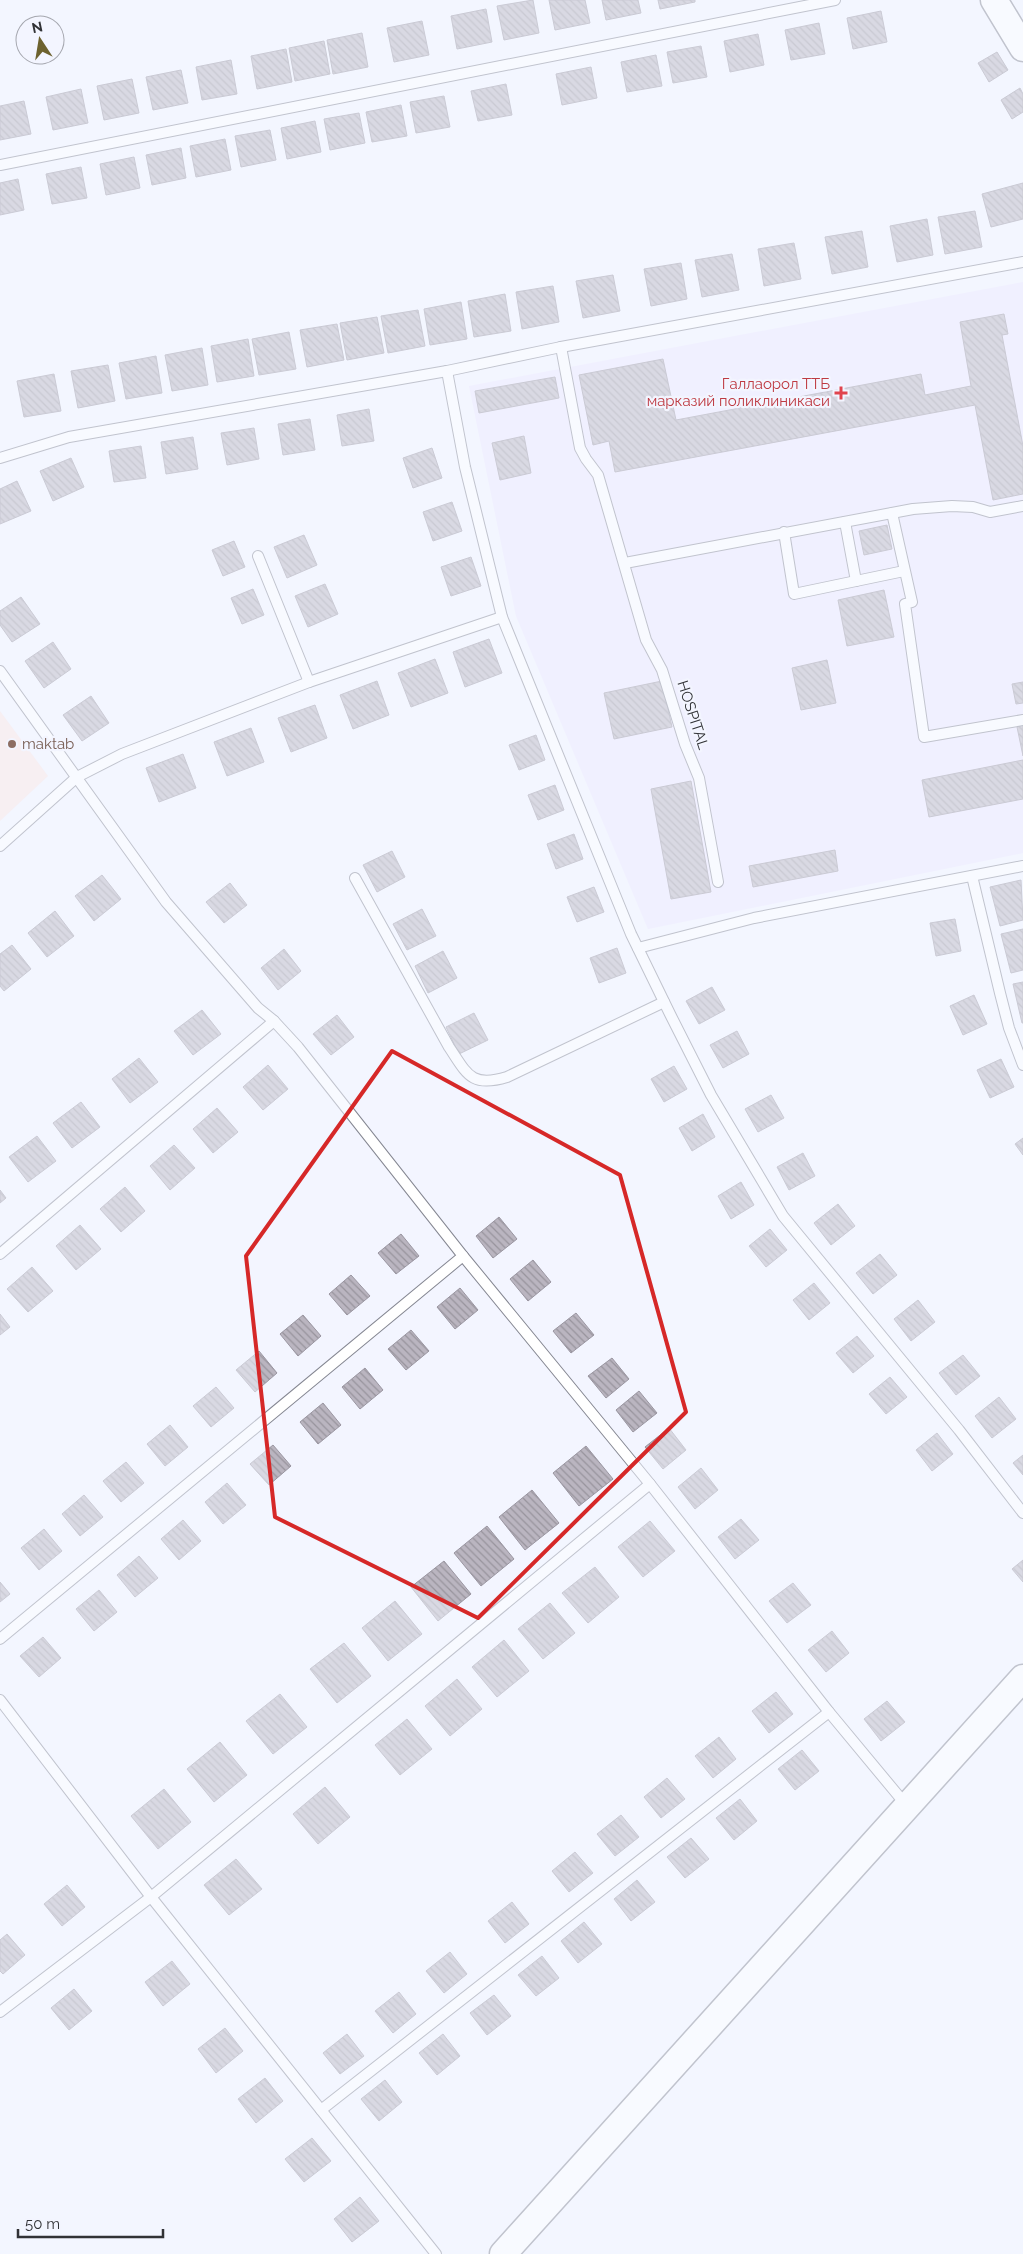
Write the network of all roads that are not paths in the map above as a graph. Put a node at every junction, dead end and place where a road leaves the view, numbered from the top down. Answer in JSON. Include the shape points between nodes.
{"nodes":[{"id":1,"x":835,"y":0,"type":"edge"},
{"id":2,"x":994,"y":0,"type":"edge"},
{"id":3,"x":1023,"y":48,"type":"edge"},
{"id":4,"x":0,"y":165,"type":"edge"},
{"id":5,"x":1023,"y":262,"type":"edge"},
{"id":6,"x":561,"y":347,"type":"junction"},
{"id":7,"x":447,"y":371,"type":"junction"},
{"id":8,"x":0,"y":458,"type":"edge"},
{"id":9,"x":1023,"y":506,"type":"edge"},
{"id":10,"x":892,"y":513,"type":"junction"},
{"id":11,"x":845,"y":522,"type":"junction"},
{"id":12,"x":784,"y":532,"type":"junction"},
{"id":13,"x":258,"y":556,"type":"dead end"},
{"id":14,"x":625,"y":563,"type":"junction"},
{"id":15,"x":904,"y":571,"type":"junction"},
{"id":16,"x":856,"y":581,"type":"junction"},
{"id":17,"x":502,"y":617,"type":"junction"},
{"id":18,"x":0,"y":672,"type":"edge"},
{"id":19,"x":309,"y":682,"type":"junction"},
{"id":20,"x":1023,"y":720,"type":"edge"},
{"id":21,"x":77,"y":778,"type":"junction"},
{"id":22,"x":0,"y":846,"type":"edge"},
{"id":23,"x":1023,"y":866,"type":"edge"},
{"id":24,"x":972,"y":876,"type":"junction"},
{"id":25,"x":355,"y":878,"type":"dead end"},
{"id":26,"x":718,"y":882,"type":"dead end"},
{"id":27,"x":638,"y":948,"type":"junction"},
{"id":28,"x":664,"y":1002,"type":"junction"},
{"id":29,"x":274,"y":1021,"type":"junction"},
{"id":30,"x":1023,"y":1065,"type":"edge"},
{"id":31,"x":0,"y":1254,"type":"edge"},
{"id":32,"x":463,"y":1256,"type":"junction"},
{"id":33,"x":650,"y":1484,"type":"junction"},
{"id":34,"x":1023,"y":1513,"type":"edge"},
{"id":35,"x":0,"y":1639,"type":"edge"},
{"id":36,"x":1023,"y":1678,"type":"edge"},
{"id":37,"x":0,"y":1700,"type":"edge"},
{"id":38,"x":829,"y":1712,"type":"junction"},
{"id":39,"x":907,"y":1806,"type":"junction"},
{"id":40,"x":151,"y":1897,"type":"junction"},
{"id":41,"x":0,"y":2012,"type":"edge"},
{"id":42,"x":321,"y":2110,"type":"junction"},
{"id":43,"x":436,"y":2254,"type":"edge"},
{"id":44,"x":502,"y":2254,"type":"edge"}],
"edges":[{"from":1,"to":4,"type":"lane"},
{"from":2,"to":3,"type":"street"},
{"from":5,"to":6,"type":"lane"},
{"from":6,"to":7,"type":"lane"},
{"from":6,"to":14,"type":"lane","name":"HOSPITAL","via":[[580,448],[598,475]]},
{"from":7,"to":8,"type":"lane","via":[[69,437]]},
{"from":7,"to":17,"type":"lane","via":[[465,467]]},
{"from":9,"to":10,"type":"lane","via":[[990,512],[952,506]]},
{"from":10,"to":11,"type":"lane"},
{"from":10,"to":15,"type":"lane"},
{"from":11,"to":12,"type":"lane"},
{"from":11,"to":16,"type":"lane"},
{"from":12,"to":14,"type":"lane"},
{"from":12,"to":16,"type":"lane","via":[[794,594]]},
{"from":13,"to":19,"type":"lane"},
{"from":14,"to":26,"type":"lane","name":"HOSPITAL","via":[[646,640],[662,670],[699,778]]},
{"from":15,"to":16,"type":"lane"},
{"from":15,"to":20,"type":"lane","via":[[912,602],[905,604],[924,737]]},
{"from":17,"to":19,"type":"lane"},
{"from":17,"to":27,"type":"lane"},
{"from":18,"to":21,"type":"lane"},
{"from":19,"to":21,"type":"lane","via":[[122,754]]},
{"from":21,"to":22,"type":"lane"},
{"from":21,"to":29,"type":"lane","via":[[166,902],[258,1008]]},
{"from":23,"to":24,"type":"lane"},
{"from":24,"to":27,"type":"lane","via":[[754,918]]},
{"from":24,"to":30,"type":"lane","via":[[1009,1028]]},
{"from":25,"to":28,"type":"lane","via":[[449,1047],[468,1073],[480,1082],[506,1078]]},
{"from":27,"to":28,"type":"lane"},
{"from":28,"to":34,"type":"lane","via":[[711,1095],[782,1216]]},
{"from":29,"to":31,"type":"lane"},
{"from":29,"to":32,"type":"lane","via":[[298,1046]]},
{"from":32,"to":33,"type":"lane"},
{"from":32,"to":35,"type":"lane"},
{"from":33,"to":38,"type":"lane"},
{"from":33,"to":40,"type":"lane"},
{"from":36,"to":39,"type":"street"},
{"from":37,"to":40,"type":"lane"},
{"from":38,"to":39,"type":"lane"},
{"from":38,"to":42,"type":"lane"},
{"from":39,"to":44,"type":"street"},
{"from":40,"to":41,"type":"lane"},
{"from":40,"to":42,"type":"lane"},
{"from":42,"to":43,"type":"lane"}]}
